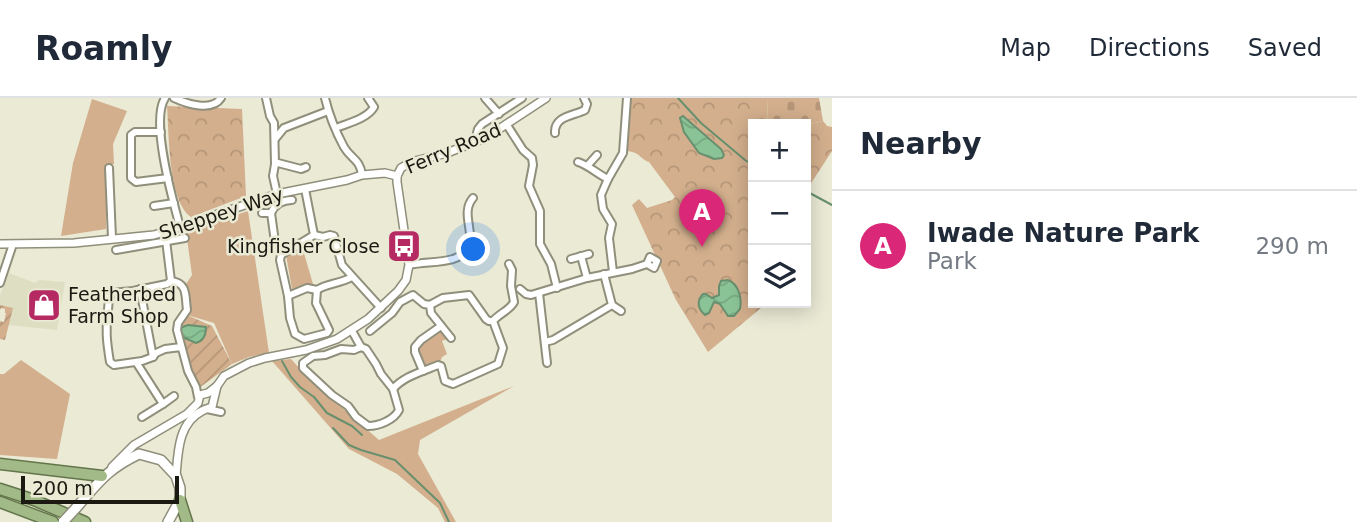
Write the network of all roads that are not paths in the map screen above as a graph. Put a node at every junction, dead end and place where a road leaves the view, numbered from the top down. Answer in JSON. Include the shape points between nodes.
{"nodes":[{"id":1,"x":165,"y":98,"type":"edge"},
{"id":2,"x":174,"y":98,"type":"edge"},
{"id":3,"x":221,"y":98,"type":"edge"},
{"id":4,"x":266,"y":98,"type":"edge"},
{"id":5,"x":325,"y":98,"type":"edge"},
{"id":6,"x":368,"y":98,"type":"edge"},
{"id":7,"x":485,"y":98,"type":"edge"},
{"id":8,"x":523,"y":98,"type":"edge"},
{"id":9,"x":584,"y":98,"type":"edge"},
{"id":10,"x":626,"y":98,"type":"edge"},
{"id":11,"x":542,"y":99,"type":"edge"},
{"id":12,"x":328,"y":111,"type":"junction"},
{"id":13,"x":499,"y":114,"type":"junction"},
{"id":14,"x":274,"y":123,"type":"junction"},
{"id":15,"x":507,"y":125,"type":"junction"},
{"id":16,"x":284,"y":128,"type":"junction"},
{"id":17,"x":336,"y":128,"type":"junction"},
{"id":18,"x":161,"y":132,"type":"junction"},
{"id":19,"x":555,"y":133,"type":"dead end"},
{"id":20,"x":275,"y":139,"type":"junction"},
{"id":21,"x":475,"y":141,"type":"junction"},
{"id":22,"x":597,"y":155,"type":"dead end"},
{"id":23,"x":578,"y":162,"type":"dead end"},
{"id":24,"x":275,"y":164,"type":"junction"},
{"id":25,"x":588,"y":165,"type":"junction"},
{"id":26,"x":306,"y":167,"type":"dead end"},
{"id":27,"x":109,"y":168,"type":"dead end"},
{"id":28,"x":362,"y":175,"type":"junction"},
{"id":29,"x":397,"y":176,"type":"junction"},
{"id":30,"x":168,"y":178,"type":"junction"},
{"id":31,"x":608,"y":179,"type":"junction"},
{"id":32,"x":305,"y":189,"type":"junction"},
{"id":33,"x":277,"y":194,"type":"junction"},
{"id":34,"x":292,"y":200,"type":"dead end"},
{"id":35,"x":469,"y":200,"type":"dead end"},
{"id":36,"x":174,"y":203,"type":"junction"},
{"id":37,"x":154,"y":206,"type":"dead end"},
{"id":38,"x":262,"y":213,"type":"dead end"},
{"id":39,"x":271,"y":213,"type":"junction"},
{"id":40,"x":180,"y":228,"type":"junction"},
{"id":41,"x":164,"y":232,"type":"junction"},
{"id":42,"x":314,"y":235,"type":"junction"},
{"id":43,"x":112,"y":238,"type":"junction"},
{"id":44,"x":185,"y":238,"type":"dead end"},
{"id":45,"x":166,"y":242,"type":"junction"},
{"id":46,"x":0,"y":244,"type":"edge"},
{"id":47,"x":13,"y":244,"type":"junction"},
{"id":48,"x":116,"y":250,"type":"dead end"},
{"id":49,"x":589,"y":254,"type":"dead end"},
{"id":50,"x":281,"y":255,"type":"junction"},
{"id":51,"x":581,"y":256,"type":"junction"},
{"id":52,"x":571,"y":259,"type":"dead end"},
{"id":53,"x":509,"y":264,"type":"dead end"},
{"id":54,"x":647,"y":264,"type":"dead end"},
{"id":55,"x":409,"y":265,"type":"junction"},
{"id":56,"x":613,"y":272,"type":"junction"},
{"id":57,"x":604,"y":274,"type":"junction"},
{"id":58,"x":352,"y":277,"type":"junction"},
{"id":59,"x":587,"y":278,"type":"junction"},
{"id":60,"x":171,"y":281,"type":"junction"},
{"id":61,"x":0,"y":284,"type":"edge"},
{"id":62,"x":557,"y":288,"type":"junction"},
{"id":63,"x":140,"y":289,"type":"junction"},
{"id":64,"x":520,"y":289,"type":"dead end"},
{"id":65,"x":317,"y":290,"type":"junction"},
{"id":66,"x":539,"y":293,"type":"junction"},
{"id":67,"x":288,"y":296,"type":"junction"},
{"id":68,"x":430,"y":305,"type":"junction"},
{"id":69,"x":612,"y":305,"type":"junction"},
{"id":70,"x":381,"y":308,"type":"junction"},
{"id":71,"x":621,"y":311,"type":"dead end"},
{"id":72,"x":493,"y":321,"type":"junction"},
{"id":73,"x":441,"y":326,"type":"junction"},
{"id":74,"x":352,"y":331,"type":"junction"},
{"id":75,"x":370,"y":331,"type":"dead end"},
{"id":76,"x":451,"y":338,"type":"dead end"},
{"id":77,"x":545,"y":342,"type":"junction"},
{"id":78,"x":181,"y":347,"type":"junction"},
{"id":79,"x":361,"y":347,"type":"junction"},
{"id":80,"x":153,"y":357,"type":"junction"},
{"id":81,"x":136,"y":362,"type":"junction"},
{"id":82,"x":547,"y":363,"type":"dead end"},
{"id":83,"x":423,"y":372,"type":"junction"},
{"id":84,"x":217,"y":386,"type":"junction"},
{"id":85,"x":393,"y":389,"type":"junction"},
{"id":86,"x":174,"y":396,"type":"dead end"},
{"id":87,"x":202,"y":397,"type":"junction"},
{"id":88,"x":214,"y":401,"type":"junction"},
{"id":89,"x":163,"y":404,"type":"junction"},
{"id":90,"x":206,"y":409,"type":"junction"},
{"id":91,"x":142,"y":417,"type":"dead end"},
{"id":92,"x":0,"y":464,"type":"edge"},
{"id":93,"x":102,"y":476,"type":"junction"},
{"id":94,"x":176,"y":476,"type":"junction"},
{"id":95,"x":0,"y":489,"type":"edge"},
{"id":96,"x":180,"y":500,"type":"junction"},
{"id":97,"x":0,"y":502,"type":"edge"},
{"id":98,"x":53,"y":522,"type":"edge"},
{"id":99,"x":63,"y":522,"type":"edge"},
{"id":100,"x":85,"y":522,"type":"edge"},
{"id":101,"x":168,"y":522,"type":"edge"},
{"id":102,"x":187,"y":522,"type":"edge"}],
"edges":[{"from":1,"to":18,"type":"street"},
{"from":2,"to":3,"type":"street","via":[[187,104],[213,105]]},
{"from":4,"to":14,"type":"street"},
{"from":5,"to":12,"type":"street"},
{"from":6,"to":17,"type":"street","via":[[372,111]]},
{"from":7,"to":13,"type":"street"},
{"from":8,"to":13,"type":"street"},
{"from":9,"to":19,"type":"street","via":[[585,110],[559,120]]},
{"from":10,"to":31,"type":"street","via":[[624,148]]},
{"from":11,"to":15,"type":"street","name":"Ferry Road"},
{"from":12,"to":16,"type":"street"},
{"from":12,"to":17,"type":"street"},
{"from":13,"to":21,"type":"street","via":[[482,124]]},
{"from":14,"to":16,"type":"street"},
{"from":14,"to":20,"type":"street"},
{"from":15,"to":21,"type":"street","name":"Ferry Road"},
{"from":15,"to":62,"type":"street","via":[[532,158],[529,186],[540,211],[536,223],[540,244]]},
{"from":16,"to":20,"type":"street"},
{"from":17,"to":28,"type":"street"},
{"from":18,"to":30,"type":"street"},
{"from":18,"to":30,"type":"street","via":[[131,135],[131,178],[136,182]]},
{"from":20,"to":24,"type":"street"},
{"from":21,"to":29,"type":"street","name":"Ferry Road","via":[[411,162]]},
{"from":22,"to":25,"type":"street"},
{"from":23,"to":25,"type":"street"},
{"from":24,"to":26,"type":"street"},
{"from":24,"to":33,"type":"street"},
{"from":25,"to":31,"type":"street"},
{"from":27,"to":43,"type":"street","via":[[107,206]]},
{"from":28,"to":29,"type":"street","name":"Sheppey Way"},
{"from":28,"to":32,"type":"street","name":"Sheppey Way"},
{"from":29,"to":55,"type":"street"},
{"from":30,"to":36,"type":"street"},
{"from":31,"to":56,"type":"street","via":[[601,200],[611,222]]},
{"from":32,"to":33,"type":"street","name":"Sheppey Way"},
{"from":32,"to":42,"type":"street"},
{"from":33,"to":40,"type":"street","name":"Sheppey Way"},
{"from":34,"to":39,"type":"street","via":[[279,203]]},
{"from":35,"to":55,"type":"street","via":[[471,243],[465,253]]},
{"from":36,"to":37,"type":"street"},
{"from":36,"to":40,"type":"street"},
{"from":38,"to":39,"type":"street"},
{"from":39,"to":50,"type":"street"},
{"from":40,"to":41,"type":"street","name":"Sheppey Way"},
{"from":41,"to":43,"type":"street","name":"Sheppey Way"},
{"from":41,"to":45,"type":"street"},
{"from":42,"to":50,"type":"street"},
{"from":42,"to":58,"type":"street","via":[[334,236],[342,265]]},
{"from":43,"to":47,"type":"street"},
{"from":44,"to":45,"type":"street"},
{"from":45,"to":48,"type":"street"},
{"from":45,"to":60,"type":"street"},
{"from":46,"to":47,"type":"street"},
{"from":47,"to":61,"type":"street"},
{"from":49,"to":51,"type":"street"},
{"from":50,"to":67,"type":"street"},
{"from":51,"to":52,"type":"street"},
{"from":51,"to":59,"type":"street"},
{"from":53,"to":72,"type":"street","via":[[514,302]]},
{"from":54,"to":56,"type":"street"},
{"from":55,"to":70,"type":"street","via":[[402,286]]},
{"from":56,"to":57,"type":"street"},
{"from":57,"to":59,"type":"street"},
{"from":57,"to":69,"type":"street"},
{"from":58,"to":65,"type":"street"},
{"from":58,"to":70,"type":"street"},
{"from":59,"to":62,"type":"street"},
{"from":60,"to":63,"type":"street"},
{"from":60,"to":78,"type":"street","via":[[183,286],[187,310],[178,323]]},
{"from":62,"to":66,"type":"street"},
{"from":63,"to":80,"type":"street"},
{"from":63,"to":81,"type":"street","via":[[111,293],[106,318],[110,362]]},
{"from":64,"to":66,"type":"street","via":[[526,294]]},
{"from":65,"to":67,"type":"street","via":[[307,288]]},
{"from":65,"to":67,"type":"street","via":[[316,303],[329,330],[303,339],[293,330]]},
{"from":66,"to":77,"type":"street"},
{"from":68,"to":72,"type":"street","via":[[443,298],[469,295],[486,319]]},
{"from":68,"to":73,"type":"street"},
{"from":68,"to":75,"type":"street","via":[[413,295]]},
{"from":69,"to":71,"type":"street"},
{"from":69,"to":77,"type":"street"},
{"from":70,"to":74,"type":"street"},
{"from":72,"to":83,"type":"street","via":[[503,348],[498,364],[453,384],[445,381],[441,366]]},
{"from":73,"to":76,"type":"street"},
{"from":73,"to":83,"type":"street","via":[[415,347]]},
{"from":74,"to":79,"type":"street"},
{"from":74,"to":84,"type":"street","via":[[324,345],[249,363],[224,376]]},
{"from":77,"to":82,"type":"street"},
{"from":78,"to":80,"type":"street"},
{"from":78,"to":87,"type":"street"},
{"from":79,"to":85,"type":"street"},
{"from":79,"to":85,"type":"street","via":[[313,356],[303,368],[368,426],[396,416],[399,410]]},
{"from":80,"to":81,"type":"street"},
{"from":81,"to":89,"type":"street"},
{"from":83,"to":85,"type":"street","via":[[407,377]]},
{"from":84,"to":87,"type":"street"},
{"from":84,"to":88,"type":"street"},
{"from":86,"to":89,"type":"street"},
{"from":87,"to":88,"type":"street","via":[[212,396]]},
{"from":87,"to":90,"type":"street","via":[[200,407]]},
{"from":87,"to":93,"type":"street","via":[[187,414],[134,445]]},
{"from":88,"to":90,"type":"street"},
{"from":89,"to":91,"type":"street"},
{"from":90,"to":94,"type":"street","via":[[181,435]]},
{"from":92,"to":93,"type":"highway"},
{"from":93,"to":94,"type":"main road","via":[[139,454],[162,460]]},
{"from":93,"to":99,"type":"main road","bridge":true},
{"from":94,"to":96,"type":"main road"},
{"from":95,"to":100,"type":"highway"},
{"from":96,"to":101,"type":"main road"},
{"from":96,"to":102,"type":"highway"},
{"from":97,"to":98,"type":"highway"}]}
